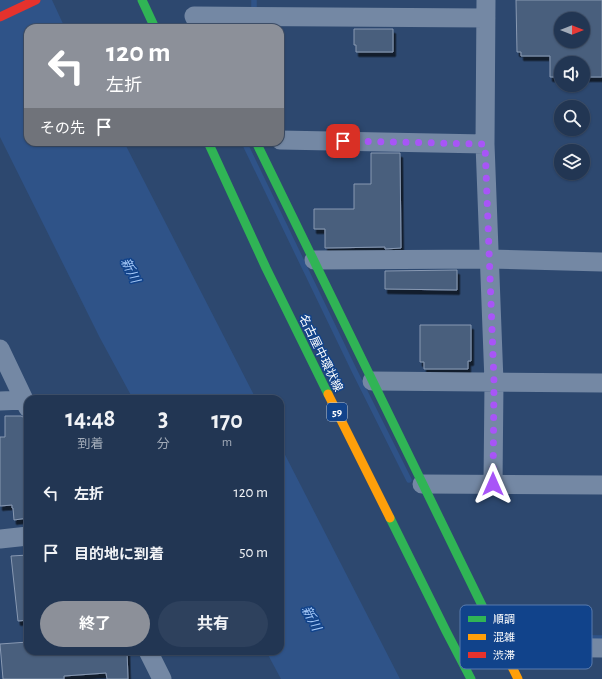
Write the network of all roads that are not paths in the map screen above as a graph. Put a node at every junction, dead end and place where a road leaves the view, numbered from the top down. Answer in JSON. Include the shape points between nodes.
{"nodes":[{"id":1,"x":36,"y":0,"type":"edge"},
{"id":2,"x":142,"y":0,"type":"edge"},
{"id":3,"x":486,"y":9,"type":"edge"},
{"id":4,"x":0,"y":17,"type":"edge"},
{"id":5,"x":153,"y":24,"type":"edge"},
{"id":6,"x":198,"y":24,"type":"edge"},
{"id":7,"x":284,"y":140,"type":"edge"},
{"id":8,"x":485,"y":144,"type":"junction"},
{"id":9,"x":210,"y":146,"type":"edge"},
{"id":10,"x":258,"y":146,"type":"edge"},
{"id":11,"x":489,"y":259,"type":"junction"},
{"id":12,"x":314,"y":260,"type":"junction"},
{"id":13,"x":602,"y":262,"type":"edge"},
{"id":14,"x":0,"y":350,"type":"edge"},
{"id":15,"x":372,"y":381,"type":"junction"},
{"id":16,"x":494,"y":382,"type":"junction"},
{"id":17,"x":602,"y":383,"type":"edge"},
{"id":18,"x":24,"y":400,"type":"edge"},
{"id":19,"x":0,"y":401,"type":"edge"},
{"id":20,"x":24,"y":404,"type":"edge"},
{"id":21,"x":422,"y":484,"type":"junction"},
{"id":22,"x":493,"y":484,"type":"junction"},
{"id":23,"x":602,"y":485,"type":"edge"},
{"id":24,"x":24,"y":536,"type":"edge"},
{"id":25,"x":0,"y":539,"type":"edge"},
{"id":26,"x":481,"y":605,"type":"edge"},
{"id":27,"x":592,"y":648,"type":"edge"},
{"id":28,"x":602,"y":648,"type":"edge"},
{"id":29,"x":150,"y":655,"type":"edge"},
{"id":30,"x":460,"y":658,"type":"edge"},
{"id":31,"x":466,"y":669,"type":"edge"},
{"id":32,"x":513,"y":669,"type":"edge"},
{"id":33,"x":162,"y":679,"type":"edge"},
{"id":34,"x":471,"y":679,"type":"edge"},
{"id":35,"x":518,"y":679,"type":"edge"}],
"edges":[{"from":1,"to":4,"type":"main road"},
{"from":2,"to":5,"type":"main road"},
{"from":3,"to":6,"type":"street","via":[[194,16]]},
{"from":3,"to":8,"type":"street"},
{"from":7,"to":8,"type":"street"},
{"from":8,"to":11,"type":"street"},
{"from":9,"to":30,"type":"main road","name":"名古屋中環状線","number":"59","via":[[266,268]]},
{"from":10,"to":12,"type":"main road"},
{"from":11,"to":12,"type":"street"},
{"from":11,"to":13,"type":"street"},
{"from":11,"to":16,"type":"street"},
{"from":12,"to":15,"type":"main road"},
{"from":14,"to":18,"type":"street"},
{"from":15,"to":16,"type":"street"},
{"from":15,"to":21,"type":"main road"},
{"from":16,"to":17,"type":"street"},
{"from":16,"to":22,"type":"street"},
{"from":19,"to":20,"type":"street"},
{"from":21,"to":22,"type":"street"},
{"from":21,"to":26,"type":"main road"},
{"from":22,"to":23,"type":"street"},
{"from":24,"to":25,"type":"street"},
{"from":27,"to":28,"type":"street"},
{"from":29,"to":33,"type":"street"},
{"from":31,"to":34,"type":"main road","name":"名古屋中環状線","number":"59"},
{"from":32,"to":35,"type":"main road"}]}
